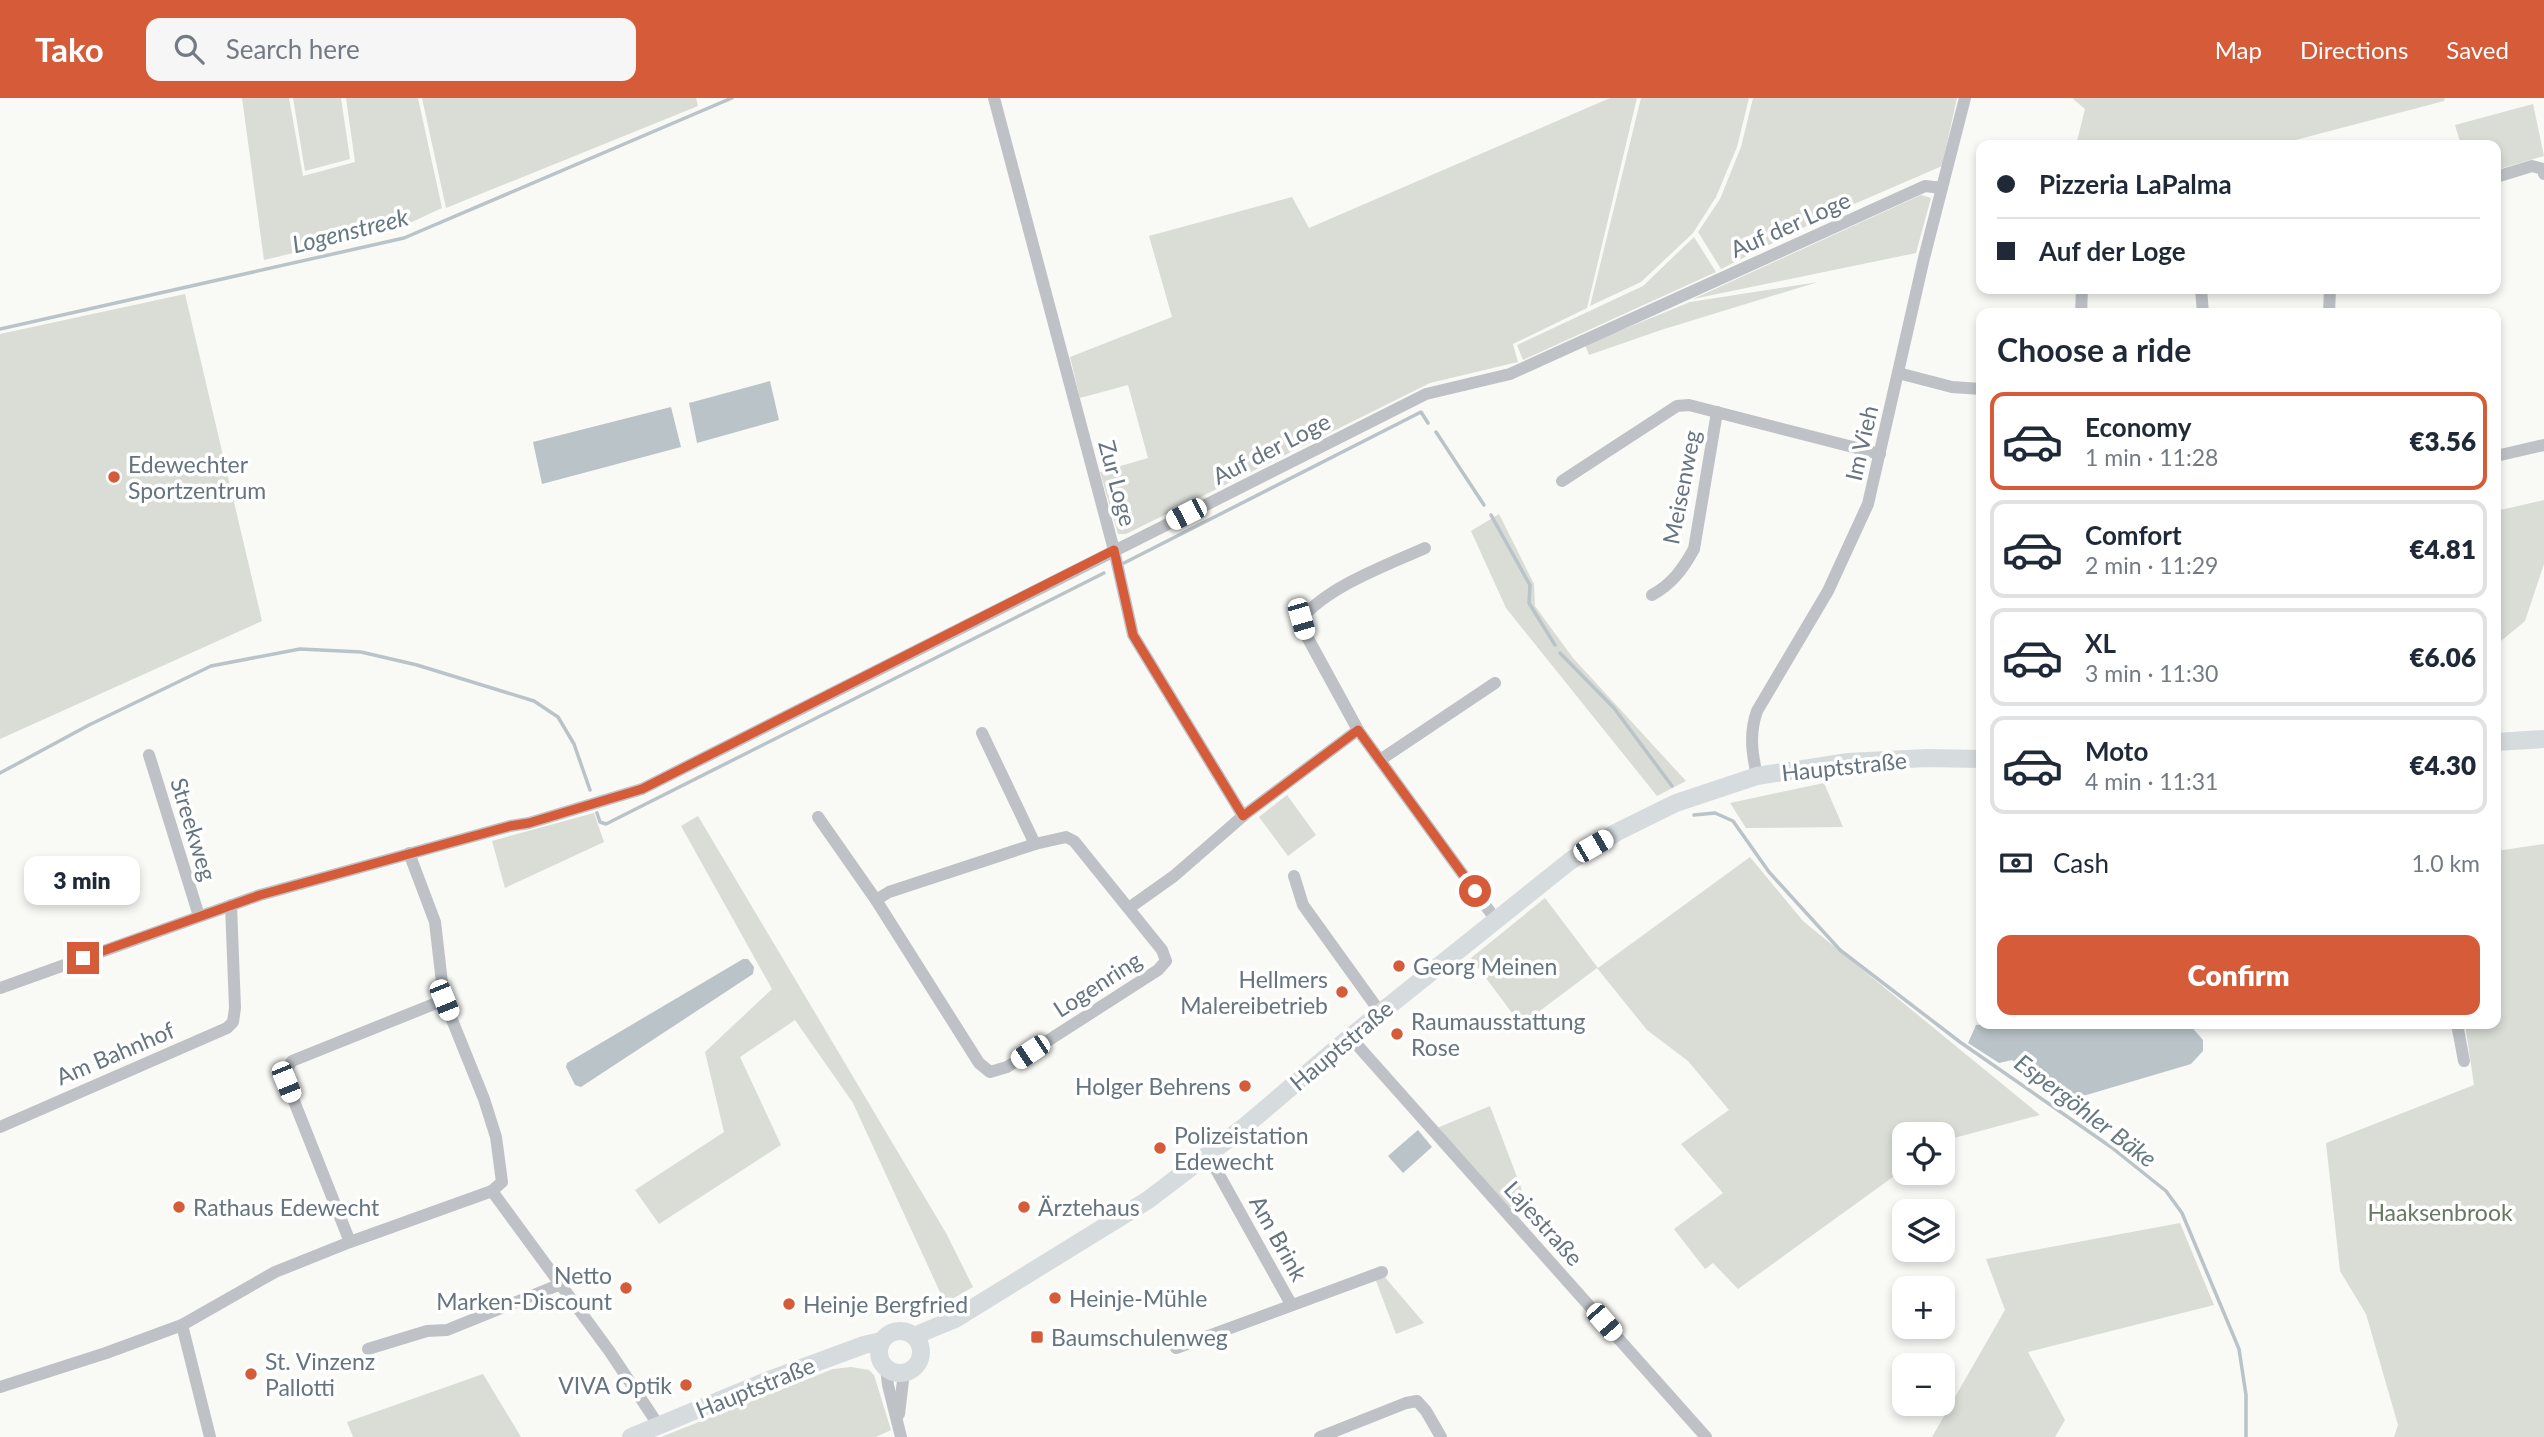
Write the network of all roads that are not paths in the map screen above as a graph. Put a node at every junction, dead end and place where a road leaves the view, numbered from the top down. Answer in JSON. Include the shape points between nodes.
{"nodes":[{"id":1,"x":993,"y":98,"type":"edge"},
{"id":2,"x":1965,"y":98,"type":"edge"},
{"id":3,"x":2544,"y":171,"type":"edge"},
{"id":4,"x":2501,"y":175,"type":"edge"},
{"id":5,"x":1942,"y":188,"type":"junction"},
{"id":6,"x":1898,"y":373,"type":"junction"},
{"id":7,"x":1976,"y":388,"type":"edge"},
{"id":8,"x":1717,"y":412,"type":"junction"},
{"id":9,"x":2544,"y":445,"type":"edge"},
{"id":10,"x":1880,"y":454,"type":"junction"},
{"id":11,"x":2501,"y":455,"type":"edge"},
{"id":12,"x":1562,"y":481,"type":"dead end"},
{"id":13,"x":1425,"y":548,"type":"dead end"},
{"id":14,"x":1114,"y":550,"type":"junction"},
{"id":15,"x":1652,"y":595,"type":"dead end"},
{"id":16,"x":1494,"y":682,"type":"dead end"},
{"id":17,"x":1358,"y":730,"type":"junction"},
{"id":18,"x":982,"y":733,"type":"dead end"},
{"id":19,"x":2544,"y":739,"type":"edge"},
{"id":20,"x":2501,"y":741,"type":"edge"},
{"id":21,"x":149,"y":755,"type":"dead end"},
{"id":22,"x":1976,"y":759,"type":"edge"},
{"id":23,"x":1380,"y":760,"type":"junction"},
{"id":24,"x":1757,"y":776,"type":"junction"},
{"id":25,"x":1243,"y":816,"type":"junction"},
{"id":26,"x":818,"y":817,"type":"dead end"},
{"id":27,"x":1035,"y":844,"type":"junction"},
{"id":28,"x":409,"y":853,"type":"junction"},
{"id":29,"x":1294,"y":876,"type":"dead end"},
{"id":30,"x":876,"y":900,"type":"junction"},
{"id":31,"x":231,"y":905,"type":"junction"},
{"id":32,"x":1129,"y":908,"type":"junction"},
{"id":33,"x":200,"y":916,"type":"junction"},
{"id":34,"x":1496,"y":920,"type":"junction"},
{"id":35,"x":0,"y":988,"type":"edge"},
{"id":36,"x":444,"y":1000,"type":"junction"},
{"id":37,"x":1380,"y":1012,"type":"junction"},
{"id":38,"x":2459,"y":1029,"type":"edge"},
{"id":39,"x":1350,"y":1037,"type":"junction"},
{"id":40,"x":2464,"y":1061,"type":"dead end"},
{"id":41,"x":0,"y":1127,"type":"edge"},
{"id":42,"x":1208,"y":1154,"type":"junction"},
{"id":43,"x":492,"y":1191,"type":"junction"},
{"id":44,"x":350,"y":1242,"type":"junction"},
{"id":45,"x":1382,"y":1272,"type":"dead end"},
{"id":46,"x":561,"y":1284,"type":"junction"},
{"id":47,"x":1291,"y":1304,"type":"junction"},
{"id":48,"x":182,"y":1325,"type":"junction"},
{"id":49,"x":917,"y":1341,"type":"junction"},
{"id":50,"x":1176,"y":1348,"type":"dead end"},
{"id":51,"x":368,"y":1349,"type":"dead end"},
{"id":52,"x":888,"y":1360,"type":"junction"},
{"id":53,"x":0,"y":1387,"type":"edge"},
{"id":54,"x":659,"y":1426,"type":"junction"},
{"id":55,"x":899,"y":1431,"type":"edge"},
{"id":56,"x":210,"y":1437,"type":"edge"},
{"id":57,"x":631,"y":1437,"type":"edge"},
{"id":58,"x":1321,"y":1437,"type":"edge"},
{"id":59,"x":1441,"y":1437,"type":"edge"},
{"id":60,"x":1706,"y":1437,"type":"edge"}],
"edges":[{"from":1,"to":14,"type":"street","name":"Zur Loge"},
{"from":2,"to":5,"type":"street","name":"Im Vieh"},
{"from":3,"to":4,"type":"street","via":[[2532,166]]},
{"from":5,"to":6,"type":"street","name":"Im Vieh"},
{"from":5,"to":14,"type":"street","name":"Auf der Loge","via":[[1925,186],[1510,374],[1426,394]]},
{"from":6,"to":7,"type":"street","via":[[1952,387]]},
{"from":6,"to":10,"type":"street","name":"Im Vieh"},
{"from":8,"to":10,"type":"street"},
{"from":8,"to":12,"type":"street","via":[[1677,406]]},
{"from":8,"to":15,"type":"street","name":"Meisenweg","via":[[1694,549],[1668,586]]},
{"from":9,"to":11,"type":"street"},
{"from":10,"to":24,"type":"street","name":"Im Vieh","via":[[1868,504],[1850,547],[1757,711],[1751,739]]},
{"from":13,"to":17,"type":"street","via":[[1367,574],[1313,605],[1301,619],[1304,633]]},
{"from":14,"to":25,"type":"street","name":"Zur Loge","via":[[1133,635]]},
{"from":14,"to":28,"type":"street","name":"Auf der Loge","via":[[642,789]]},
{"from":16,"to":23,"type":"street"},
{"from":17,"to":23,"type":"street"},
{"from":17,"to":25,"type":"street"},
{"from":18,"to":27,"type":"street"},
{"from":19,"to":20,"type":"main road"},
{"from":21,"to":33,"type":"street","name":"Streekweg"},
{"from":22,"to":24,"type":"main road","name":"Hauptstraße","via":[[1848,762]]},
{"from":23,"to":34,"type":"street"},
{"from":24,"to":34,"type":"main road","name":"Hauptstraße","via":[[1676,803],[1617,832],[1570,861]]},
{"from":25,"to":32,"type":"street"},
{"from":26,"to":30,"type":"street","name":"Logenring"},
{"from":27,"to":30,"type":"street","name":"Logenring"},
{"from":27,"to":32,"type":"street","name":"Logenring","via":[[1066,837],[1074,841]]},
{"from":28,"to":31,"type":"street","name":"Auf der Loge"},
{"from":28,"to":36,"type":"street","via":[[435,922]]},
{"from":29,"to":37,"type":"street","via":[[1303,905]]},
{"from":30,"to":32,"type":"street","name":"Logenring","via":[[979,1063],[990,1073],[1007,1067],[1158,971],[1166,961],[1161,950]]},
{"from":31,"to":33,"type":"street","name":"Auf der Loge"},
{"from":31,"to":41,"type":"street","name":"Am Bahnhof","via":[[235,1008],[227,1028]]},
{"from":33,"to":35,"type":"street","name":"Auf der Loge"},
{"from":34,"to":37,"type":"main road","name":"Hauptstraße"},
{"from":36,"to":43,"type":"street","via":[[496,1137],[502,1182]]},
{"from":36,"to":44,"type":"street","via":[[292,1061],[288,1067],[286,1082]]},
{"from":37,"to":39,"type":"main road","name":"Hauptstraße"},
{"from":38,"to":40,"type":"street"},
{"from":39,"to":42,"type":"main road","name":"Hauptstraße"},
{"from":39,"to":60,"type":"street","name":"Lajestraße"},
{"from":42,"to":47,"type":"street","name":"Am Brink"},
{"from":42,"to":49,"type":"main road","name":"Hauptstraße","via":[[1096,1234]]},
{"from":43,"to":44,"type":"street"},
{"from":43,"to":46,"type":"street"},
{"from":44,"to":48,"type":"street","via":[[275,1272]]},
{"from":45,"to":47,"type":"street","name":"Am Brink"},
{"from":46,"to":51,"type":"street","via":[[447,1330],[427,1331]]},
{"from":46,"to":54,"type":"street"},
{"from":47,"to":50,"type":"street","name":"Am Brink"},
{"from":48,"to":53,"type":"street"},
{"from":48,"to":56,"type":"street"},
{"from":49,"to":52,"type":"main road","via":[[921,1354],[915,1366]]},
{"from":49,"to":52,"type":"main road","via":[[902,1331],[890,1333]]},
{"from":52,"to":54,"type":"main road","name":"Hauptstraße","via":[[841,1355]]},
{"from":52,"to":55,"type":"street","via":[[888,1385]]},
{"from":54,"to":57,"type":"main road","name":"Hauptstraße"},
{"from":58,"to":59,"type":"street","via":[[1418,1401]]}]}
